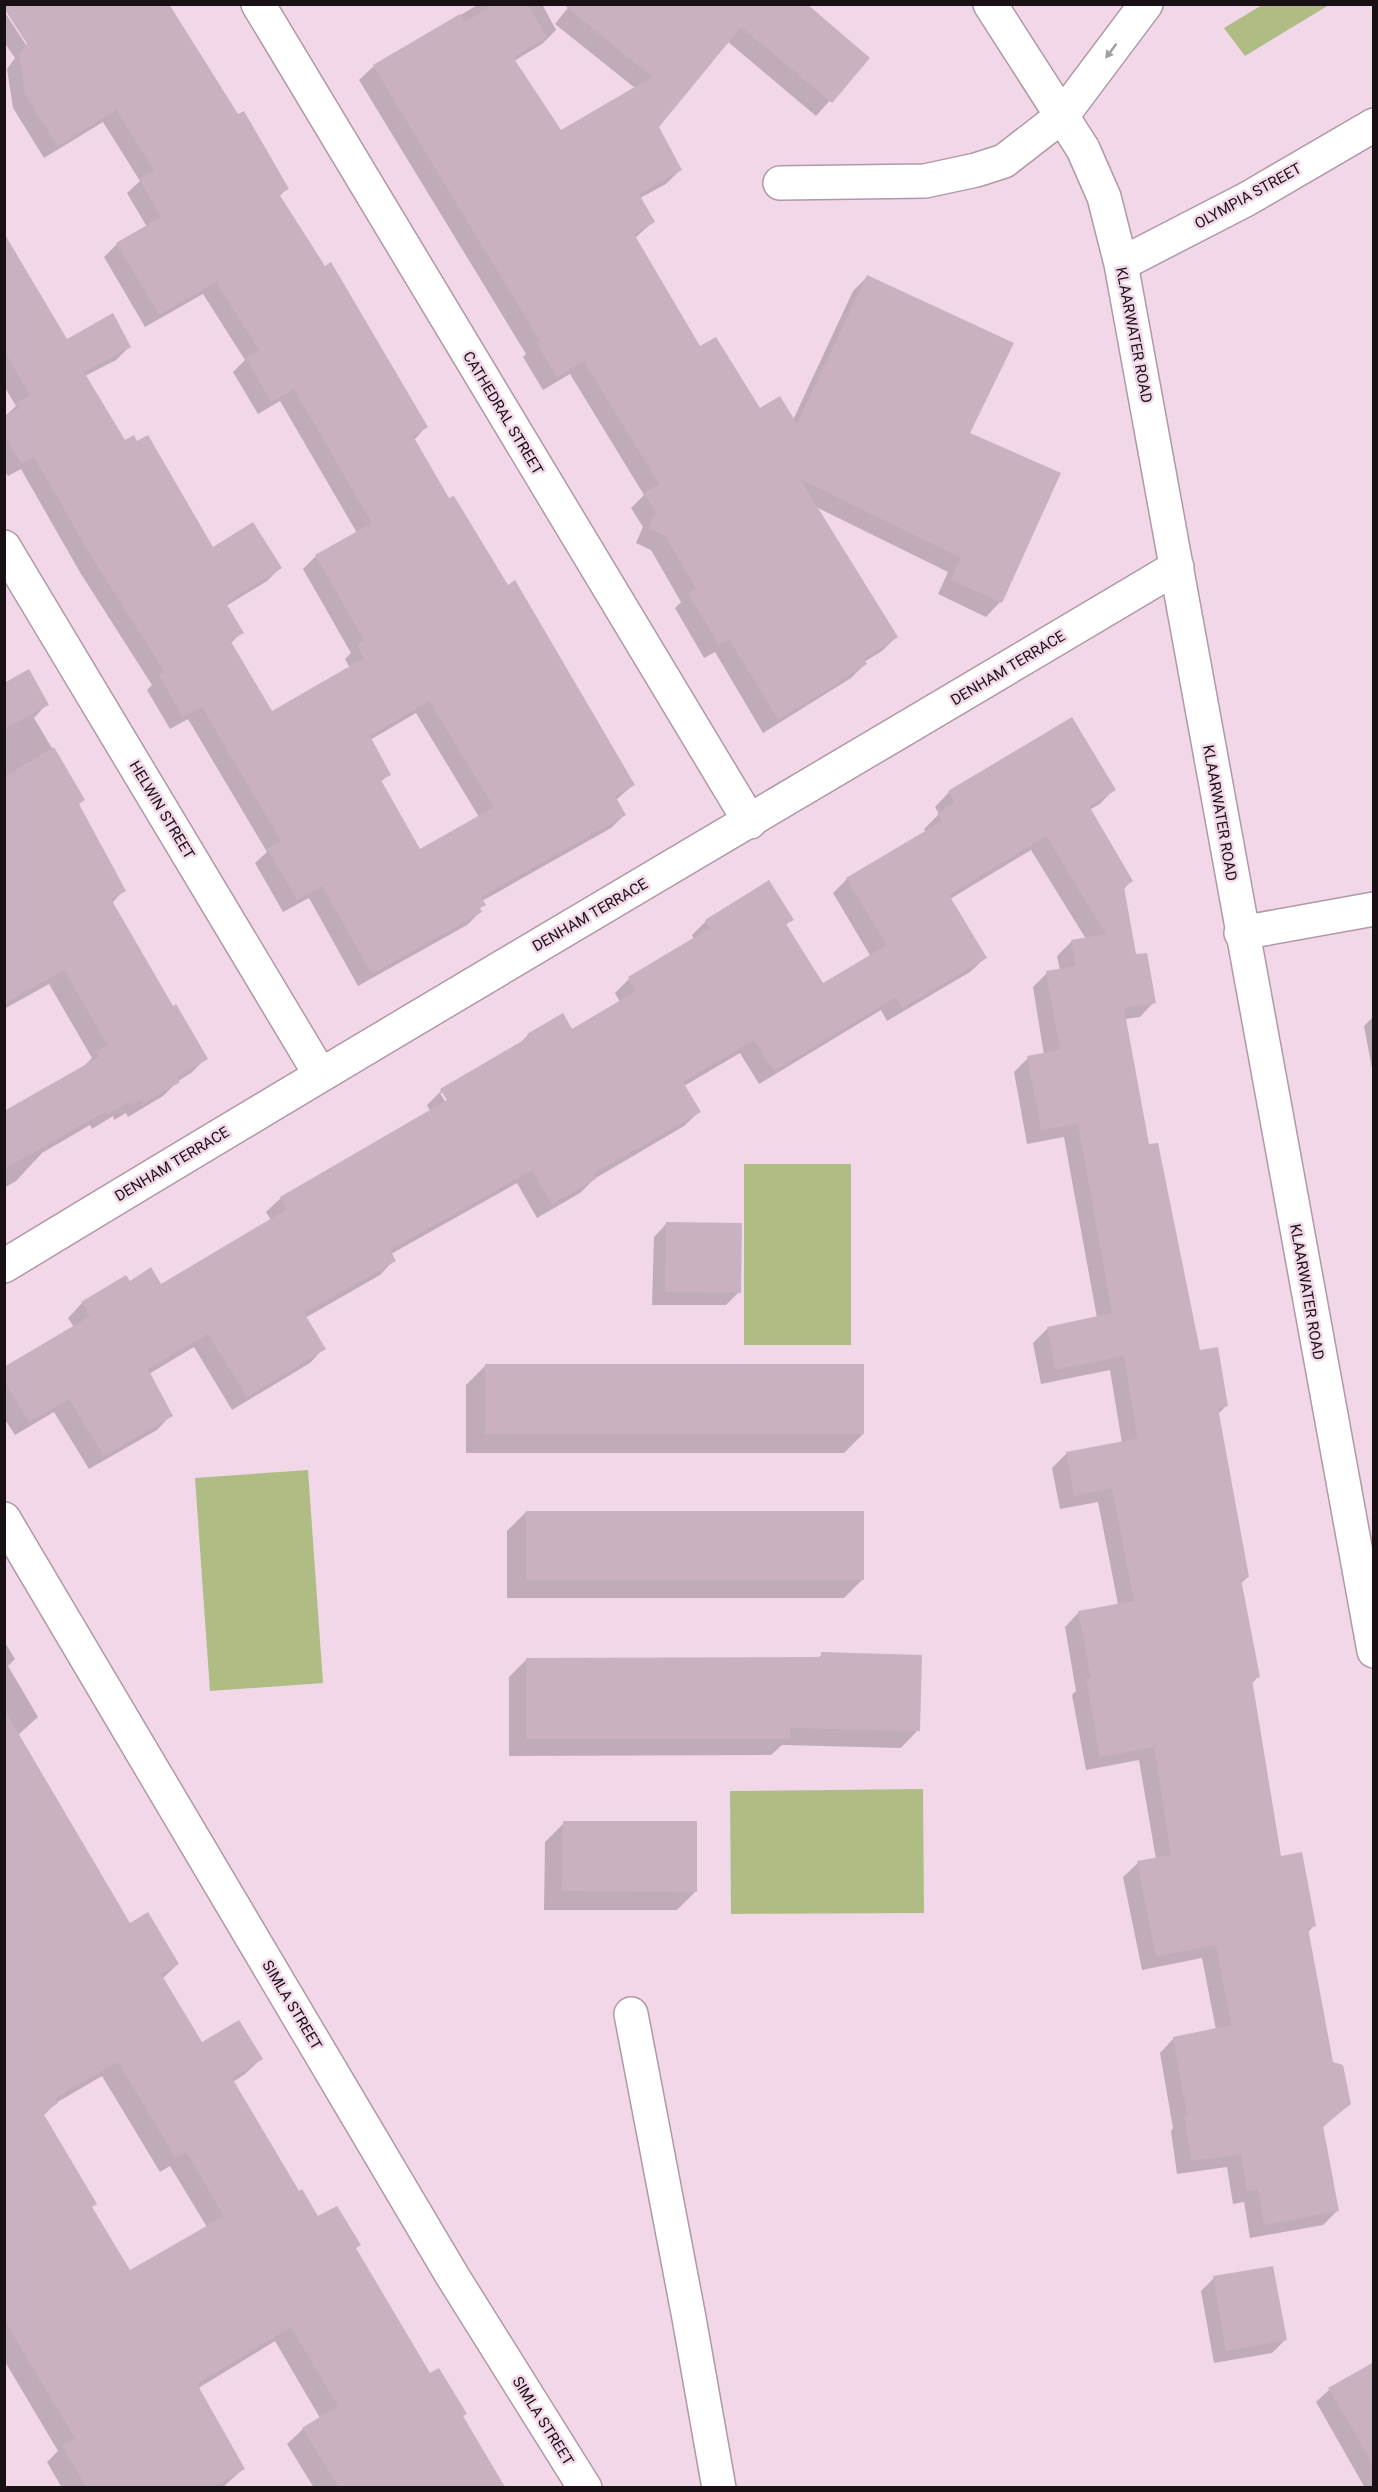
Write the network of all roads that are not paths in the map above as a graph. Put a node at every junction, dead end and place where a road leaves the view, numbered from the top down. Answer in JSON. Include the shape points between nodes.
{"nodes":[{"id":1,"x":258,"y":4,"type":"edge"},
{"id":2,"x":990,"y":4,"type":"edge"},
{"id":3,"x":1146,"y":4,"type":"edge"},
{"id":4,"x":1062,"y":116,"type":"junction"},
{"id":5,"x":1374,"y":124,"type":"edge"},
{"id":6,"x":780,"y":183,"type":"dead end"},
{"id":7,"x":1121,"y":264,"type":"junction"},
{"id":8,"x":4,"y":547,"type":"edge"},
{"id":9,"x":1177,"y":567,"type":"junction"},
{"id":10,"x":750,"y":822,"type":"junction"},
{"id":11,"x":1374,"y":909,"type":"edge"},
{"id":12,"x":1241,"y":933,"type":"junction"},
{"id":13,"x":320,"y":1074,"type":"junction"},
{"id":14,"x":4,"y":1266,"type":"edge"},
{"id":15,"x":4,"y":1519,"type":"edge"},
{"id":16,"x":1374,"y":1651,"type":"edge"},
{"id":17,"x":631,"y":2014,"type":"dead end"},
{"id":18,"x":585,"y":2487,"type":"edge"},
{"id":19,"x":719,"y":2487,"type":"edge"}],
"edges":[{"from":1,"to":10,"type":"street","name":"CATHEDRAL STREET"},
{"from":2,"to":4,"type":"street","name":"KLAARWATER ROAD"},
{"from":3,"to":4,"type":"street","one_way":true},
{"from":4,"to":6,"type":"street","via":[[1004,161],[976,170],[925,181]]},
{"from":4,"to":7,"type":"street","name":"KLAARWATER ROAD","via":[[1083,149],[1104,197]]},
{"from":5,"to":7,"type":"street","name":"OLYMPIA STREET","via":[[1247,199]]},
{"from":7,"to":9,"type":"street","name":"KLAARWATER ROAD"},
{"from":8,"to":13,"type":"street","name":"HELWIN STREET"},
{"from":9,"to":10,"type":"street","name":"DENHAM TERRACE"},
{"from":9,"to":12,"type":"street","name":"KLAARWATER ROAD"},
{"from":10,"to":13,"type":"street","name":"DENHAM TERRACE"},
{"from":11,"to":12,"type":"street"},
{"from":12,"to":16,"type":"street","name":"KLAARWATER ROAD"},
{"from":13,"to":14,"type":"street","name":"DENHAM TERRACE"},
{"from":15,"to":18,"type":"street","name":"SIMLA STREET","via":[[453,2277]]},
{"from":17,"to":19,"type":"street"}]}
